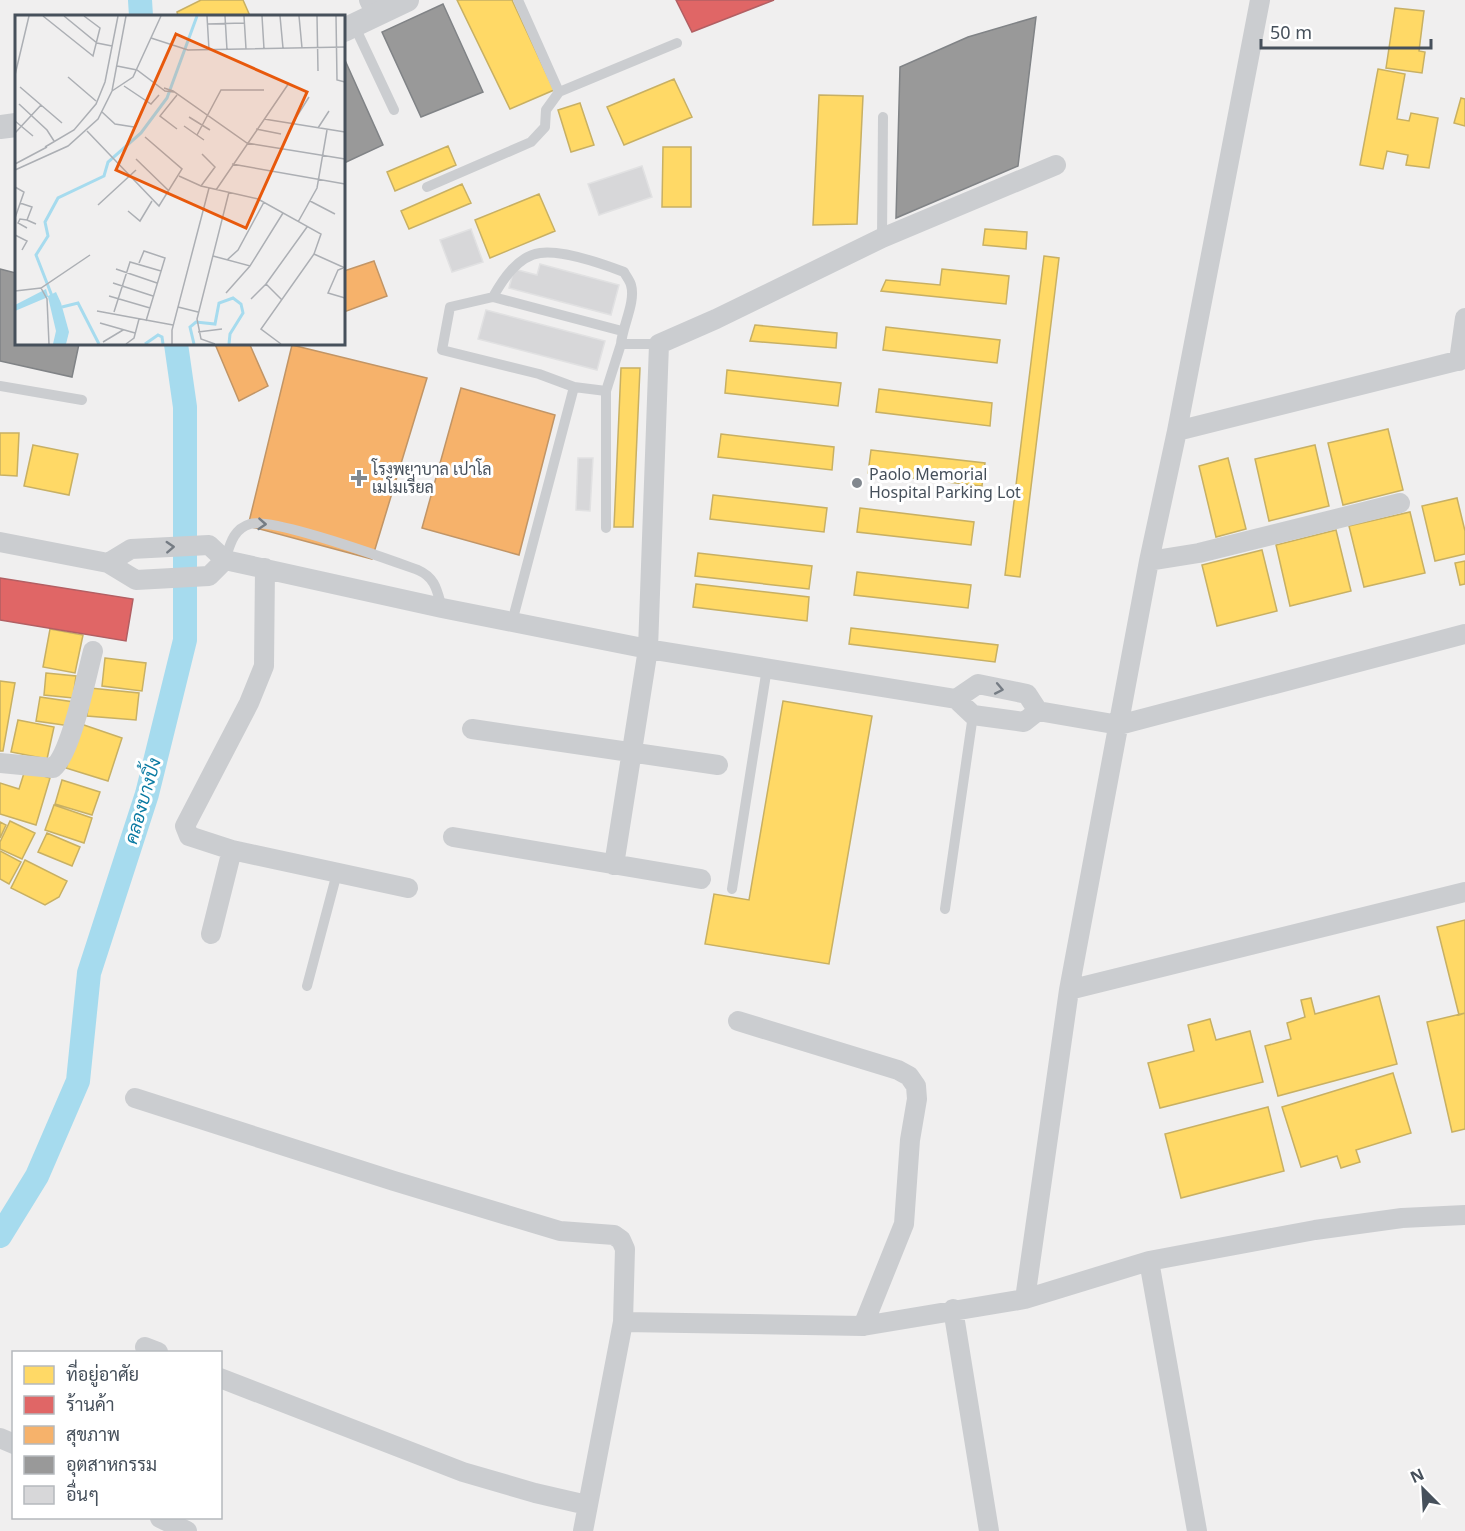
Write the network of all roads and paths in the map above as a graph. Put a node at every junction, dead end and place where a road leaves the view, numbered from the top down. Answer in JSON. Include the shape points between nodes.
{"nodes":[{"id":1,"x":406,"y":0,"type":"edge"},
{"id":2,"x":518,"y":0,"type":"edge"},
{"id":3,"x":1260,"y":0,"type":"edge"},
{"id":4,"x":372,"y":7,"type":"edge"},
{"id":5,"x":349,"y":27,"type":"edge"},
{"id":6,"x":676,"y":43,"type":"dead end"},
{"id":7,"x":559,"y":92,"type":"junction"},
{"id":8,"x":394,"y":110,"type":"dead end"},
{"id":9,"x":883,"y":117,"type":"dead end"},
{"id":10,"x":15,"y":125,"type":"edge"},
{"id":11,"x":0,"y":127,"type":"edge"},
{"id":12,"x":1056,"y":165,"type":"dead end"},
{"id":13,"x":427,"y":188,"type":"dead end"},
{"id":14,"x":882,"y":238,"type":"junction"},
{"id":15,"x":493,"y":297,"type":"junction"},
{"id":16,"x":1465,"y":318,"type":"edge"},
{"id":17,"x":622,"y":331,"type":"junction"},
{"id":18,"x":621,"y":344,"type":"junction"},
{"id":19,"x":659,"y":344,"type":"junction"},
{"id":20,"x":1462,"y":360,"type":"edge"},
{"id":21,"x":0,"y":386,"type":"edge"},
{"id":22,"x":574,"y":387,"type":"junction"},
{"id":23,"x":606,"y":391,"type":"junction"},
{"id":24,"x":82,"y":400,"type":"dead end"},
{"id":25,"x":1177,"y":431,"type":"junction"},
{"id":26,"x":1400,"y":503,"type":"dead end"},
{"id":27,"x":606,"y":528,"type":"dead end"},
{"id":28,"x":0,"y":542,"type":"edge"},
{"id":29,"x":225,"y":560,"type":"junction"},
{"id":30,"x":1149,"y":561,"type":"junction"},
{"id":31,"x":108,"y":563,"type":"junction"},
{"id":32,"x":265,"y":568,"type":"junction"},
{"id":33,"x":442,"y":608,"type":"junction"},
{"id":34,"x":512,"y":622,"type":"junction"},
{"id":35,"x":1465,"y":634,"type":"edge"},
{"id":36,"x":648,"y":649,"type":"junction"},
{"id":37,"x":93,"y":651,"type":"dead end"},
{"id":38,"x":767,"y":668,"type":"junction"},
{"id":39,"x":956,"y":699,"type":"junction"},
{"id":40,"x":1038,"y":711,"type":"junction"},
{"id":41,"x":973,"y":716,"type":"junction"},
{"id":42,"x":1119,"y":725,"type":"junction"},
{"id":43,"x":472,"y":729,"type":"dead end"},
{"id":44,"x":632,"y":753,"type":"junction"},
{"id":45,"x":0,"y":763,"type":"edge"},
{"id":46,"x":718,"y":765,"type":"dead end"},
{"id":47,"x":453,"y":837,"type":"dead end"},
{"id":48,"x":232,"y":850,"type":"junction"},
{"id":49,"x":614,"y":866,"type":"junction"},
{"id":50,"x":337,"y":873,"type":"junction"},
{"id":51,"x":701,"y":879,"type":"dead end"},
{"id":52,"x":408,"y":888,"type":"dead end"},
{"id":53,"x":732,"y":889,"type":"dead end"},
{"id":54,"x":1465,"y":892,"type":"edge"},
{"id":55,"x":945,"y":909,"type":"dead end"},
{"id":56,"x":211,"y":934,"type":"dead end"},
{"id":57,"x":307,"y":986,"type":"dead end"},
{"id":58,"x":1069,"y":990,"type":"junction"},
{"id":59,"x":738,"y":1021,"type":"dead end"},
{"id":60,"x":135,"y":1098,"type":"dead end"},
{"id":61,"x":1465,"y":1215,"type":"edge"},
{"id":62,"x":1149,"y":1261,"type":"junction"},
{"id":63,"x":1025,"y":1299,"type":"junction"},
{"id":64,"x":953,"y":1310,"type":"junction"},
{"id":65,"x":622,"y":1322,"type":"junction"},
{"id":66,"x":863,"y":1326,"type":"junction"},
{"id":67,"x":222,"y":1379,"type":"edge"},
{"id":68,"x":587,"y":1505,"type":"junction"},
{"id":69,"x":161,"y":1521,"type":"edge"},
{"id":70,"x":187,"y":1531,"type":"edge"},
{"id":71,"x":583,"y":1531,"type":"edge"},
{"id":72,"x":989,"y":1531,"type":"edge"},
{"id":73,"x":1197,"y":1531,"type":"edge"}],
"edges":[{"from":1,"to":4,"type":"street"},
{"from":2,"to":7,"type":"lane"},
{"from":3,"to":25,"type":"street"},
{"from":4,"to":5,"type":"street"},
{"from":5,"to":8,"type":"lane"},
{"from":6,"to":7,"type":"lane"},
{"from":7,"to":13,"type":"lane","via":[[546,110],[545,126],[531,142]]},
{"from":9,"to":14,"type":"lane"},
{"from":10,"to":11,"type":"street"},
{"from":12,"to":14,"type":"street"},
{"from":14,"to":19,"type":"street"},
{"from":15,"to":17,"type":"lane"},
{"from":15,"to":17,"type":"lane","via":[[506,275],[523,260],[540,253],[605,265],[624,272],[632,286],[630,310]]},
{"from":15,"to":22,"type":"lane","via":[[450,307],[442,350]]},
{"from":16,"to":20,"type":"street"},
{"from":17,"to":18,"type":"lane"},
{"from":18,"to":19,"type":"lane"},
{"from":18,"to":23,"type":"lane"},
{"from":19,"to":36,"type":"street"},
{"from":20,"to":25,"type":"street"},
{"from":21,"to":24,"type":"lane"},
{"from":22,"to":23,"type":"lane"},
{"from":22,"to":34,"type":"lane"},
{"from":23,"to":27,"type":"lane"},
{"from":25,"to":30,"type":"street"},
{"from":26,"to":30,"type":"street","via":[[1182,557]]},
{"from":28,"to":31,"type":"street"},
{"from":31,"to":29,"type":"street","one_way":true,"via":[[131,549],[209,545]]},
{"from":29,"to":31,"type":"street","via":[[209,576],[135,580]]},
{"from":29,"to":32,"type":"street"},
{"from":29,"to":33,"type":"lane","one_way":true,"via":[[239,530],[251,524],[268,524],[428,574],[435,583]]},
{"from":30,"to":42,"type":"street"},
{"from":32,"to":33,"type":"street"},
{"from":32,"to":48,"type":"street","via":[[264,666],[185,826],[189,836]]},
{"from":33,"to":34,"type":"street"},
{"from":34,"to":36,"type":"street"},
{"from":35,"to":42,"type":"street"},
{"from":36,"to":38,"type":"street"},
{"from":36,"to":44,"type":"street"},
{"from":37,"to":45,"type":"street","via":[[58,764],[53,768]]},
{"from":38,"to":39,"type":"street"},
{"from":38,"to":53,"type":"lane"},
{"from":39,"to":40,"type":"street","one_way":true,"via":[[978,684],[1027,694]]},
{"from":39,"to":41,"type":"street"},
{"from":40,"to":41,"type":"street","via":[[1024,722]]},
{"from":40,"to":42,"type":"street"},
{"from":41,"to":55,"type":"lane"},
{"from":42,"to":58,"type":"street"},
{"from":43,"to":44,"type":"street"},
{"from":44,"to":46,"type":"street"},
{"from":44,"to":49,"type":"street"},
{"from":47,"to":49,"type":"street"},
{"from":48,"to":50,"type":"street"},
{"from":48,"to":56,"type":"street"},
{"from":49,"to":51,"type":"street"},
{"from":50,"to":52,"type":"street"},
{"from":50,"to":57,"type":"lane"},
{"from":54,"to":58,"type":"street"},
{"from":58,"to":63,"type":"street"},
{"from":59,"to":66,"type":"street","via":[[898,1070],[916,1086],[904,1224]]},
{"from":60,"to":65,"type":"street","via":[[560,1231],[614,1235],[625,1249]]},
{"from":61,"to":62,"type":"street","via":[[1402,1218],[1315,1230]]},
{"from":62,"to":63,"type":"street"},
{"from":62,"to":73,"type":"street"},
{"from":63,"to":64,"type":"street"},
{"from":64,"to":66,"type":"street"},
{"from":64,"to":72,"type":"street"},
{"from":65,"to":66,"type":"street"},
{"from":65,"to":68,"type":"street"},
{"from":67,"to":68,"type":"street","via":[[463,1472]]},
{"from":68,"to":71,"type":"street"},
{"from":69,"to":70,"type":"street"}]}
